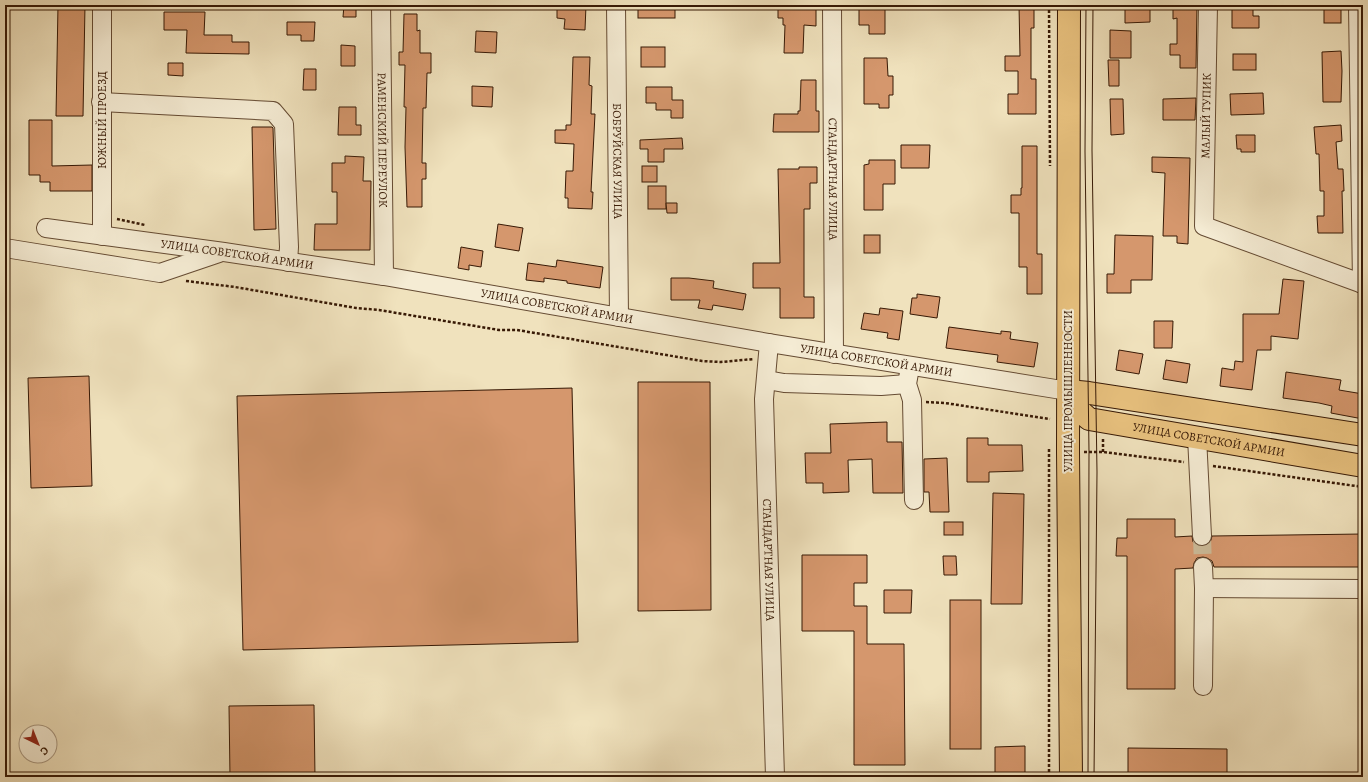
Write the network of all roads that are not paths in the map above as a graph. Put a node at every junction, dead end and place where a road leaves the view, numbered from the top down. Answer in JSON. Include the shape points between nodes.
{"nodes":[{"id":1,"x":102,"y":5,"type":"edge"},
{"id":2,"x":381,"y":5,"type":"edge"},
{"id":3,"x":616,"y":5,"type":"edge"},
{"id":4,"x":832,"y":5,"type":"edge"},
{"id":5,"x":1069,"y":5,"type":"edge"},
{"id":6,"x":1208,"y":5,"type":"edge"},
{"id":7,"x":1358,"y":5,"type":"edge"},
{"id":8,"x":101,"y":102,"type":"junction"},
{"id":9,"x":46,"y":228,"type":"dead end"},
{"id":10,"x":102,"y":236,"type":"junction"},
{"id":11,"x":5,"y":248,"type":"edge"},
{"id":12,"x":224,"y":252,"type":"junction"},
{"id":13,"x":288,"y":262,"type":"junction"},
{"id":14,"x":384,"y":276,"type":"junction"},
{"id":15,"x":1363,"y":284,"type":"edge"},
{"id":16,"x":619,"y":317,"type":"junction"},
{"id":17,"x":769,"y":352,"type":"junction"},
{"id":18,"x":834,"y":354,"type":"junction"},
{"id":19,"x":910,"y":366,"type":"junction"},
{"id":20,"x":766,"y":380,"type":"junction"},
{"id":21,"x":1068,"y":391,"type":"junction"},
{"id":22,"x":910,"y":392,"type":"junction"},
{"id":23,"x":1104,"y":420,"type":"junction"},
{"id":24,"x":1363,"y":435,"type":"edge"},
{"id":25,"x":1198,"y":437,"type":"junction"},
{"id":26,"x":1068,"y":452,"type":"junction"},
{"id":27,"x":1363,"y":466,"type":"edge"},
{"id":28,"x":914,"y":500,"type":"dead end"},
{"id":29,"x":1202,"y":536,"type":"tunnel mouth"},
{"id":30,"x":1203,"y":567,"type":"tunnel mouth"},
{"id":31,"x":1204,"y":588,"type":"junction"},
{"id":32,"x":1363,"y":590,"type":"edge"},
{"id":33,"x":1203,"y":686,"type":"dead end"},
{"id":34,"x":775,"y":777,"type":"edge"},
{"id":35,"x":1071,"y":777,"type":"edge"}],
"edges":[{"from":1,"to":8,"type":"street","name":"ЮЖНЫЙ ПРОЕЗД"},
{"from":2,"to":14,"type":"street","name":"РАМЕНСКИЙ ПЕРЕУЛОК"},
{"from":3,"to":16,"type":"street","name":"БОБРУЙСКАЯ УЛИЦА"},
{"from":4,"to":18,"type":"street","name":"СТАНДАРТНАЯ УЛИЦА"},
{"from":5,"to":21,"type":"main road","name":"УЛИЦА ПРОМЫШЛЕННОСТИ"},
{"from":6,"to":15,"type":"street","name":"МАЛЫЙ ТУПИК","via":[[1204,226]]},
{"from":7,"to":15,"type":"street"},
{"from":8,"to":10,"type":"street","name":"ЮЖНЫЙ ПРОЕЗД"},
{"from":8,"to":13,"type":"street","via":[[273,111],[284,124]]},
{"from":9,"to":10,"type":"street","name":"УЛИЦА СОВЕТСКОЙ АРМИИ"},
{"from":10,"to":12,"type":"street","name":"УЛИЦА СОВЕТСКОЙ АРМИИ"},
{"from":11,"to":12,"type":"street","via":[[160,273]]},
{"from":12,"to":13,"type":"street","name":"УЛИЦА СОВЕТСКОЙ АРМИИ"},
{"from":13,"to":14,"type":"street","name":"УЛИЦА СОВЕТСКОЙ АРМИИ"},
{"from":14,"to":16,"type":"street","name":"УЛИЦА СОВЕТСКОЙ АРМИИ"},
{"from":16,"to":17,"type":"street","name":"УЛИЦА СОВЕТСКОЙ АРМИИ"},
{"from":17,"to":18,"type":"street","name":"УЛИЦА СОВЕТСКОЙ АРМИИ"},
{"from":17,"to":20,"type":"street","name":"СТАНДАРТНАЯ УЛИЦА"},
{"from":18,"to":19,"type":"street","name":"УЛИЦА СОВЕТСКОЙ АРМИИ"},
{"from":19,"to":21,"type":"street","name":"УЛИЦА СОВЕТСКОЙ АРМИИ"},
{"from":19,"to":22,"type":"street"},
{"from":20,"to":22,"type":"street","via":[[881,386]]},
{"from":20,"to":34,"type":"street","name":"СТАНДАРТНАЯ УЛИЦА","via":[[764,399]]},
{"from":21,"to":23,"type":"main road","name":"УЛИЦА СОВЕТСКОЙ АРМИИ","via":[[1075,404],[1089,418]]},
{"from":21,"to":24,"type":"main road","name":"УЛИЦА СОВЕТСКОЙ АРМИИ"},
{"from":21,"to":26,"type":"main road","name":"УЛИЦА ПРОМЫШЛЕННОСТИ"},
{"from":22,"to":28,"type":"street"},
{"from":23,"to":25,"type":"main road","name":"УЛИЦА СОВЕТСКОЙ АРМИИ"},
{"from":23,"to":26,"type":"main road","via":[[1085,433]]},
{"from":25,"to":27,"type":"main road","name":"УЛИЦА СОВЕТСКОЙ АРМИИ"},
{"from":25,"to":29,"type":"street"},
{"from":26,"to":35,"type":"main road","name":"УЛИЦА ПРОМЫШЛЕННОСТИ"},
{"from":30,"to":31,"type":"street"},
{"from":31,"to":32,"type":"street"},
{"from":31,"to":33,"type":"street"}]}
